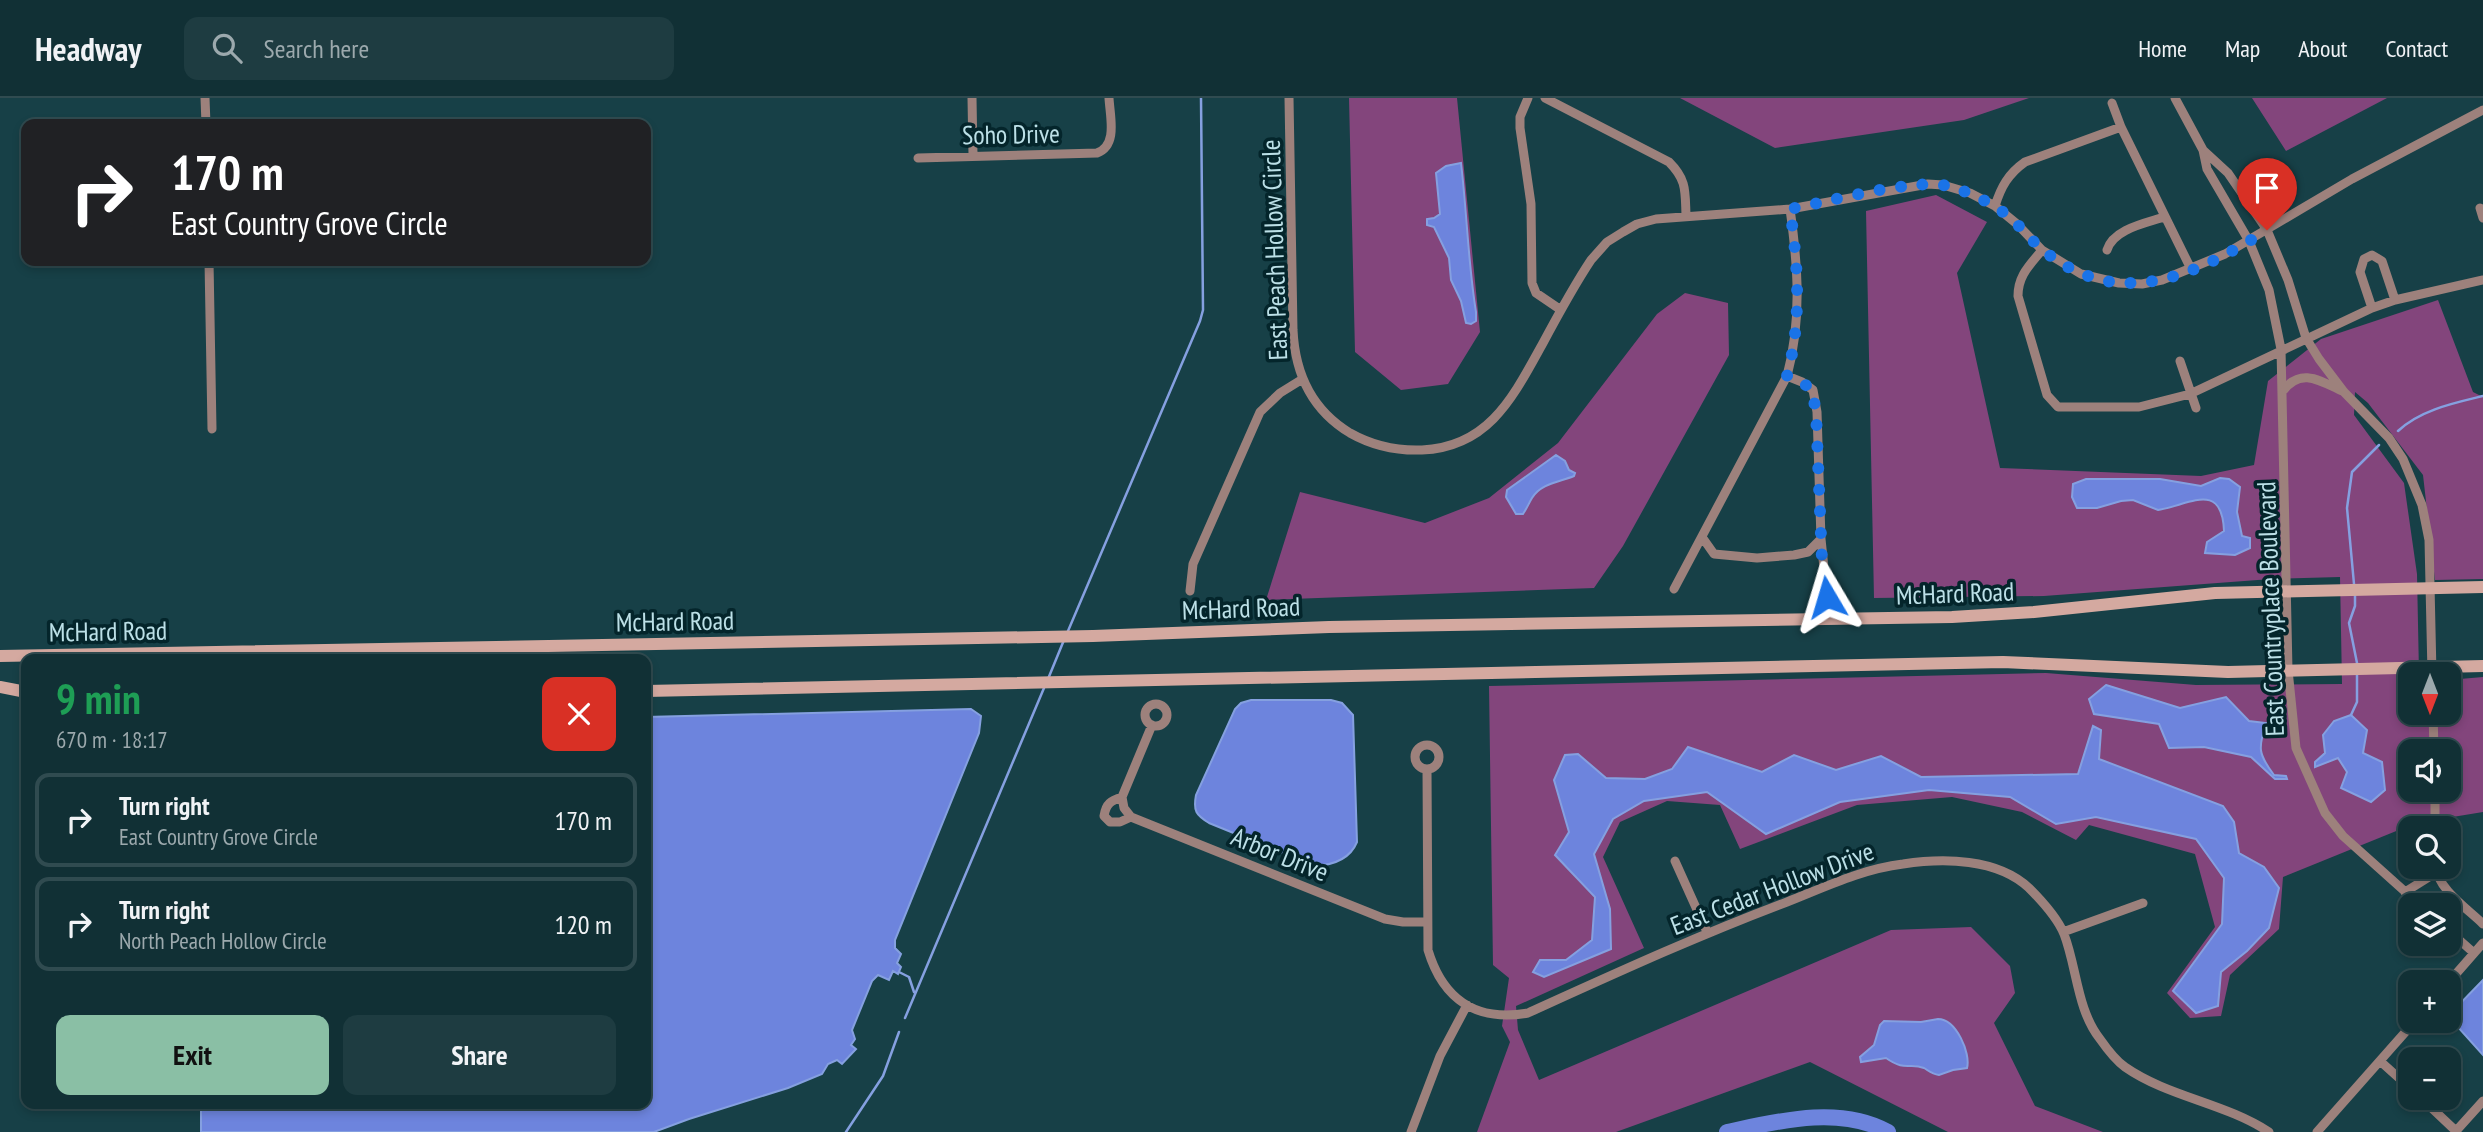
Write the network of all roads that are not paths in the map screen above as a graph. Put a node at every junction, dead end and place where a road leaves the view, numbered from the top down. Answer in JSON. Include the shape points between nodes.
{"nodes":[{"id":1,"x":205,"y":98,"type":"edge"},
{"id":2,"x":972,"y":98,"type":"edge"},
{"id":3,"x":1109,"y":98,"type":"edge"},
{"id":4,"x":1289,"y":98,"type":"edge"},
{"id":5,"x":1528,"y":98,"type":"edge"},
{"id":6,"x":1545,"y":98,"type":"edge"},
{"id":7,"x":2175,"y":98,"type":"edge"},
{"id":8,"x":2112,"y":103,"type":"dead end"},
{"id":9,"x":2483,"y":110,"type":"edge"},
{"id":10,"x":206,"y":119,"type":"edge"},
{"id":11,"x":2121,"y":127,"type":"junction"},
{"id":12,"x":2203,"y":150,"type":"junction"},
{"id":13,"x":973,"y":155,"type":"junction"},
{"id":14,"x":918,"y":158,"type":"dead end"},
{"id":15,"x":1995,"y":206,"type":"junction"},
{"id":16,"x":1790,"y":209,"type":"junction"},
{"id":17,"x":1686,"y":215,"type":"junction"},
{"id":18,"x":2164,"y":217,"type":"junction"},
{"id":19,"x":2267,"y":230,"type":"junction"},
{"id":20,"x":2249,"y":241,"type":"junction"},
{"id":21,"x":2042,"y":250,"type":"junction"},
{"id":22,"x":2107,"y":250,"type":"dead end"},
{"id":23,"x":209,"y":266,"type":"edge"},
{"id":24,"x":2191,"y":269,"type":"junction"},
{"id":25,"x":2483,"y":281,"type":"edge"},
{"id":26,"x":2395,"y":300,"type":"junction"},
{"id":27,"x":2372,"y":308,"type":"junction"},
{"id":28,"x":1561,"y":310,"type":"junction"},
{"id":29,"x":2306,"y":338,"type":"junction"},
{"id":30,"x":2281,"y":349,"type":"junction"},
{"id":31,"x":2180,"y":361,"type":"dead end"},
{"id":32,"x":1787,"y":376,"type":"junction"},
{"id":33,"x":1301,"y":380,"type":"junction"},
{"id":34,"x":2282,"y":392,"type":"junction"},
{"id":35,"x":2344,"y":392,"type":"junction"},
{"id":36,"x":2190,"y":394,"type":"junction"},
{"id":37,"x":2196,"y":408,"type":"dead end"},
{"id":38,"x":212,"y":429,"type":"dead end"},
{"id":39,"x":1702,"y":537,"type":"junction"},
{"id":40,"x":1822,"y":539,"type":"junction"},
{"id":41,"x":2483,"y":587,"type":"edge"},
{"id":42,"x":2430,"y":588,"type":"junction"},
{"id":43,"x":1674,"y":589,"type":"dead end"},
{"id":44,"x":1190,"y":591,"type":"dead end"},
{"id":45,"x":2287,"y":591,"type":"junction"},
{"id":46,"x":1827,"y":597,"type":"dead end"},
{"id":47,"x":108,"y":654,"type":"edge"},
{"id":48,"x":0,"y":656,"type":"edge"},
{"id":49,"x":21,"y":656,"type":"edge"},
{"id":50,"x":2432,"y":662,"type":"edge"},
{"id":51,"x":2483,"y":666,"type":"edge"},
{"id":52,"x":2461,"y":668,"type":"edge"},
{"id":53,"x":2398,"y":669,"type":"edge"},
{"id":54,"x":2288,"y":670,"type":"junction"},
{"id":55,"x":0,"y":687,"type":"edge"},
{"id":56,"x":21,"y":691,"type":"edge"},
{"id":57,"x":651,"y":691,"type":"edge"},
{"id":58,"x":1152,"y":725,"type":"dead end"},
{"id":59,"x":1427,"y":769,"type":"dead end"},
{"id":60,"x":1122,"y":797,"type":"junction"},
{"id":61,"x":1131,"y":817,"type":"junction"},
{"id":62,"x":1675,"y":861,"type":"dead end"},
{"id":63,"x":2423,"y":879,"type":"edge"},
{"id":64,"x":2441,"y":879,"type":"edge"},
{"id":65,"x":2405,"y":892,"type":"joint"},
{"id":66,"x":2143,"y":903,"type":"dead end"},
{"id":67,"x":1427,"y":922,"type":"junction"},
{"id":68,"x":2483,"y":924,"type":"edge"},
{"id":69,"x":1707,"y":932,"type":"junction"},
{"id":70,"x":2063,"y":932,"type":"junction"},
{"id":71,"x":2461,"y":942,"type":"edge"},
{"id":72,"x":2483,"y":943,"type":"edge"},
{"id":73,"x":2474,"y":953,"type":"junction"},
{"id":74,"x":2459,"y":970,"type":"edge"},
{"id":75,"x":1467,"y":1005,"type":"junction"},
{"id":76,"x":2405,"y":1033,"type":"edge"},
{"id":77,"x":2380,"y":1061,"type":"junction"},
{"id":78,"x":2398,"y":1077,"type":"edge"},
{"id":79,"x":2483,"y":1101,"type":"edge"},
{"id":80,"x":2434,"y":1110,"type":"edge"},
{"id":81,"x":1411,"y":1132,"type":"edge"},
{"id":82,"x":2269,"y":1132,"type":"edge"},
{"id":83,"x":2318,"y":1132,"type":"edge"},
{"id":84,"x":2457,"y":1132,"type":"edge"}],
"edges":[{"from":1,"to":10,"type":"street"},
{"from":2,"to":13,"type":"street"},
{"from":3,"to":13,"type":"street","name":"Soho Drive","via":[[1110,140],[1104,150]]},
{"from":4,"to":33,"type":"street","name":"East Peach Hollow Circle","via":[[1293,345]]},
{"from":5,"to":28,"type":"street","via":[[1520,128],[1531,204],[1532,283],[1536,293]]},
{"from":6,"to":17,"type":"street","via":[[1669,162],[1681,173]]},
{"from":7,"to":12,"type":"street"},
{"from":8,"to":11,"type":"street"},
{"from":9,"to":19,"type":"street","name":"East Peach Hollow Circle"},
{"from":11,"to":15,"type":"street","via":[[2025,162],[2005,181]]},
{"from":11,"to":18,"type":"street"},
{"from":12,"to":19,"type":"street","via":[[2228,173]]},
{"from":12,"to":20,"type":"street","name":"East Countryplace Boulevard","via":[[2207,169]]},
{"from":13,"to":14,"type":"street","name":"Soho Drive"},
{"from":15,"to":16,"type":"street","name":"East Peach Hollow Circle","via":[[1970,193],[1928,184]]},
{"from":15,"to":21,"type":"street","name":"East Peach Hollow Circle"},
{"from":16,"to":17,"type":"street","name":"East Peach Hollow Circle"},
{"from":16,"to":32,"type":"street","via":[[1798,301],[1796,341]]},
{"from":17,"to":28,"type":"street","name":"East Peach Hollow Circle","via":[[1637,224],[1607,242]]},
{"from":18,"to":22,"type":"street","via":[[2119,234]]},
{"from":18,"to":24,"type":"street"},
{"from":19,"to":20,"type":"street","name":"East Peach Hollow Circle"},
{"from":19,"to":29,"type":"street"},
{"from":20,"to":24,"type":"street","name":"East Peach Hollow Circle"},
{"from":20,"to":30,"type":"street","name":"East Countryplace Boulevard","via":[[2269,290]]},
{"from":21,"to":24,"type":"street","name":"East Peach Hollow Circle","via":[[2081,274],[2119,283],[2142,284]]},
{"from":21,"to":36,"type":"street","via":[[2021,276],[2018,296],[2047,395],[2059,407],[2139,407]]},
{"from":23,"to":38,"type":"street"},
{"from":25,"to":26,"type":"street"},
{"from":26,"to":27,"type":"street"},
{"from":26,"to":27,"type":"street","via":[[2382,261],[2372,256],[2364,260],[2360,272]]},
{"from":27,"to":29,"type":"street"},
{"from":28,"to":33,"type":"street","name":"East Peach Hollow Circle","via":[[1506,407],[1472,435],[1444,446],[1395,449],[1360,438],[1327,414]]},
{"from":29,"to":30,"type":"street"},
{"from":29,"to":35,"type":"street"},
{"from":30,"to":34,"type":"street","name":"East Countryplace Boulevard"},
{"from":30,"to":36,"type":"street"},
{"from":31,"to":36,"type":"street"},
{"from":32,"to":39,"type":"street"},
{"from":32,"to":40,"type":"street","via":[[1812,390]]},
{"from":33,"to":44,"type":"street","via":[[1268,404],[1252,428],[1194,564]]},
{"from":34,"to":35,"type":"street","via":[[2291,380],[2302,376]]},
{"from":34,"to":45,"type":"street","name":"East Countryplace Boulevard"},
{"from":35,"to":42,"type":"street","via":[[2389,438],[2414,482],[2427,521]]},
{"from":36,"to":37,"type":"street"},
{"from":39,"to":40,"type":"street","via":[[1714,554],[1757,558],[1808,552]]},
{"from":39,"to":43,"type":"street"},
{"from":40,"to":46,"type":"street"},
{"from":41,"to":42,"type":"main road","name":"McHard Road"},
{"from":42,"to":45,"type":"main road","name":"McHard Road"},
{"from":42,"to":50,"type":"street"},
{"from":45,"to":47,"type":"main road","name":"McHard Road","via":[[2215,593],[1952,617]]},
{"from":45,"to":54,"type":"street","name":"East Countryplace Boulevard"},
{"from":48,"to":49,"type":"main road","name":"McHard Road"},
{"from":51,"to":52,"type":"main road"},
{"from":53,"to":54,"type":"main road"},
{"from":54,"to":57,"type":"main road","via":[[2171,671],[2004,662]]},
{"from":54,"to":65,"type":"street","name":"East Countryplace Boulevard","via":[[2296,748],[2325,813]]},
{"from":55,"to":56,"type":"main road"},
{"from":58,"to":60,"type":"street"},
{"from":59,"to":67,"type":"street"},
{"from":60,"to":61,"type":"street"},
{"from":60,"to":61,"type":"street","name":"Arbor Drive","via":[[1109,802],[1104,816],[1110,822]]},
{"from":61,"to":67,"type":"street","name":"Arbor Drive","via":[[1385,919]]},
{"from":62,"to":69,"type":"street"},
{"from":63,"to":65,"type":"street"},
{"from":64,"to":68,"type":"street"},
{"from":66,"to":70,"type":"street"},
{"from":67,"to":75,"type":"street","via":[[1432,964],[1446,986]]},
{"from":69,"to":70,"type":"street","name":"East Cedar Hollow Drive","via":[[1874,869],[1950,861],[1974,863],[2012,876],[2028,887]]},
{"from":69,"to":75,"type":"street","name":"East Cedar Hollow Drive","via":[[1528,1013],[1485,1014]]},
{"from":70,"to":82,"type":"street","name":"East Cedar Hollow Drive","via":[[2086,1015],[2097,1036],[2123,1065]]},
{"from":71,"to":73,"type":"street"},
{"from":72,"to":73,"type":"street"},
{"from":73,"to":74,"type":"street"},
{"from":75,"to":81,"type":"street","via":[[1440,1056]]},
{"from":76,"to":77,"type":"street"},
{"from":77,"to":78,"type":"street"},
{"from":77,"to":83,"type":"street"},
{"from":79,"to":84,"type":"street"},
{"from":80,"to":84,"type":"street"}]}
